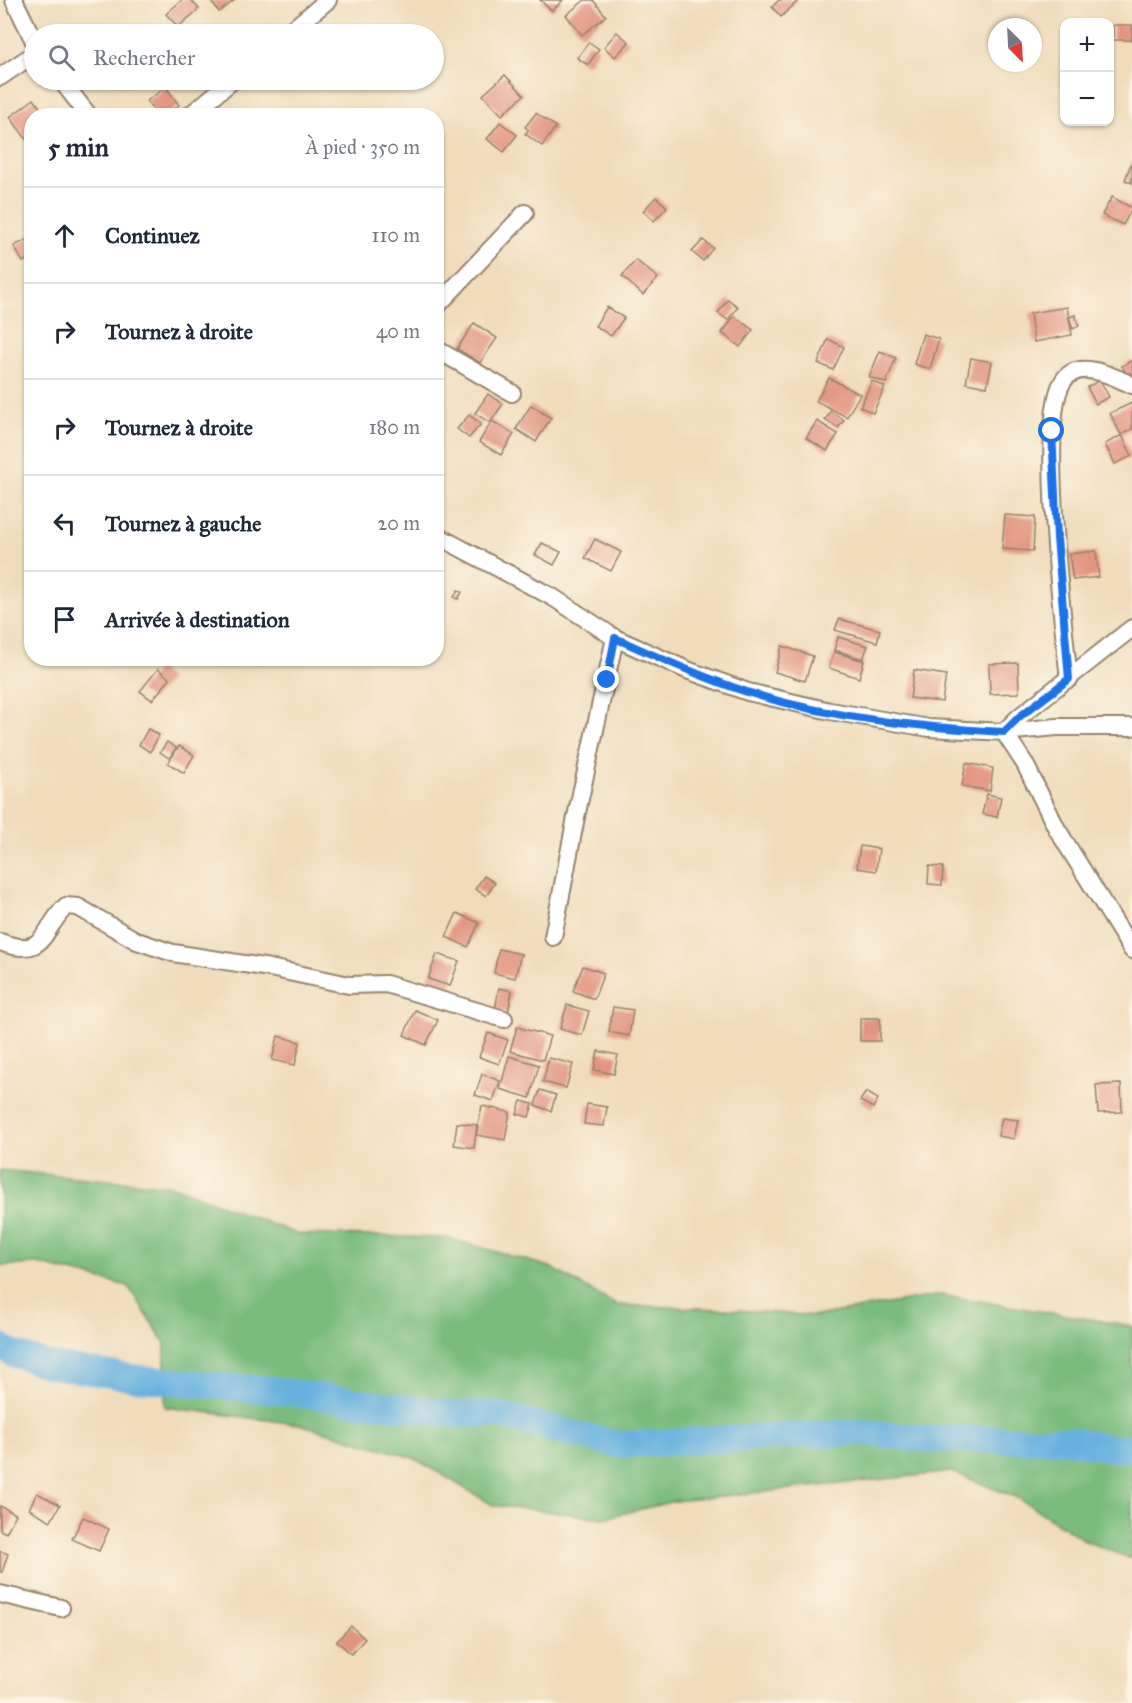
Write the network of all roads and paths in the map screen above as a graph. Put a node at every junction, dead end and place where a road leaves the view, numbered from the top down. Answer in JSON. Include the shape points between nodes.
{"nodes":[{"id":1,"x":14,"y":0,"type":"edge"},
{"id":2,"x":328,"y":0,"type":"edge"},
{"id":3,"x":26,"y":24,"type":"edge"},
{"id":4,"x":299,"y":24,"type":"edge"},
{"id":5,"x":24,"y":61,"type":"edge"},
{"id":6,"x":0,"y":77,"type":"edge"},
{"id":7,"x":69,"y":90,"type":"edge"},
{"id":8,"x":221,"y":90,"type":"edge"},
{"id":9,"x":83,"y":108,"type":"edge"},
{"id":10,"x":199,"y":108,"type":"edge"},
{"id":11,"x":525,"y":213,"type":"dead end"},
{"id":12,"x":444,"y":299,"type":"edge"},
{"id":13,"x":444,"y":354,"type":"edge"},
{"id":14,"x":1132,"y":385,"type":"edge"},
{"id":15,"x":512,"y":393,"type":"dead end"},
{"id":16,"x":444,"y":539,"type":"edge"},
{"id":17,"x":1132,"y":628,"type":"edge"},
{"id":18,"x":615,"y":638,"type":"junction"},
{"id":19,"x":1069,"y":679,"type":"junction"},
{"id":20,"x":1132,"y":727,"type":"edge"},
{"id":21,"x":1004,"y":732,"type":"junction"},
{"id":22,"x":553,"y":937,"type":"dead end"},
{"id":23,"x":0,"y":942,"type":"edge"},
{"id":24,"x":1132,"y":950,"type":"edge"},
{"id":25,"x":504,"y":1019,"type":"dead end"},
{"id":26,"x":0,"y":1594,"type":"edge"},
{"id":27,"x":61,"y":1608,"type":"dead end"}],
"edges":[{"from":1,"to":3,"type":"street"},
{"from":2,"to":4,"type":"street"},
{"from":5,"to":6,"type":"street"},
{"from":7,"to":9,"type":"street"},
{"from":8,"to":10,"type":"street"},
{"from":11,"to":12,"type":"street"},
{"from":13,"to":15,"type":"street"},
{"from":14,"to":19,"type":"street","via":[[1094,370],[1074,371],[1062,382],[1055,404],[1054,487]]},
{"from":16,"to":18,"type":"street","via":[[554,598]]},
{"from":17,"to":19,"type":"street"},
{"from":18,"to":21,"type":"street","via":[[748,692],[929,728]]},
{"from":18,"to":22,"type":"street"},
{"from":19,"to":21,"type":"street"},
{"from":20,"to":21,"type":"street"},
{"from":21,"to":24,"type":"street"},
{"from":23,"to":25,"type":"street","via":[[30,947],[45,938],[66,906],[78,907],[137,940],[173,953],[349,985],[386,984]]},
{"from":26,"to":27,"type":"street"}]}
